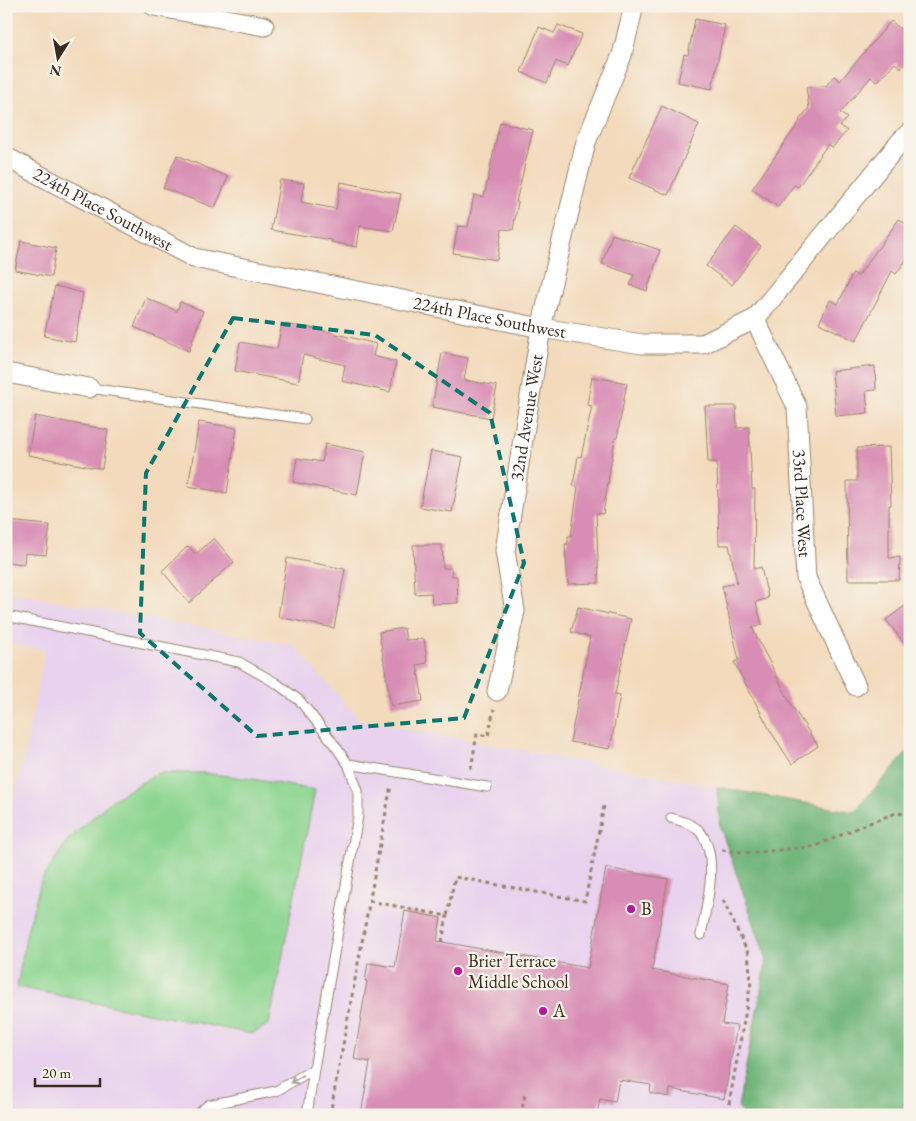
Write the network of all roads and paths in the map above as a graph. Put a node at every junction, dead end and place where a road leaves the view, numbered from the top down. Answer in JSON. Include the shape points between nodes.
{"nodes":[{"id":1,"x":154,"y":6,"type":"edge"},
{"id":2,"x":632,"y":6,"type":"edge"},
{"id":3,"x":264,"y":26,"type":"dead end"},
{"id":4,"x":910,"y":132,"type":"edge"},
{"id":5,"x":6,"y":157,"type":"edge"},
{"id":6,"x":755,"y":319,"type":"junction"},
{"id":7,"x":541,"y":328,"type":"junction"},
{"id":8,"x":6,"y":373,"type":"edge"},
{"id":9,"x":89,"y":388,"type":"joint"},
{"id":10,"x":306,"y":419,"type":"dead end"},
{"id":11,"x":6,"y":616,"type":"edge"},
{"id":12,"x":856,"y":686,"type":"dead end"},
{"id":13,"x":497,"y":691,"type":"joint"},
{"id":14,"x":348,"y":764,"type":"junction"},
{"id":15,"x":471,"y":769,"type":"dead end"},
{"id":16,"x":391,"y":785,"type":"dead end"},
{"id":17,"x":487,"y":787,"type":"dead end"},
{"id":18,"x":604,"y":806,"type":"dead end"},
{"id":19,"x":910,"y":814,"type":"edge"},
{"id":20,"x":670,"y":818,"type":"dead end"},
{"id":21,"x":708,"y":848,"type":"junction"},
{"id":22,"x":711,"y":878,"type":"junction"},
{"id":23,"x":369,"y":901,"type":"junction"},
{"id":24,"x":447,"y":916,"type":"junction"},
{"id":25,"x":701,"y":935,"type":"dead end"},
{"id":26,"x":442,"y":942,"type":"dead end"},
{"id":27,"x":314,"y":1069,"type":"junction"},
{"id":28,"x":525,"y":1094,"type":"dead end"},
{"id":29,"x":197,"y":1115,"type":"edge"},
{"id":30,"x":308,"y":1115,"type":"edge"},
{"id":31,"x":330,"y":1115,"type":"edge"},
{"id":32,"x":521,"y":1115,"type":"edge"},
{"id":33,"x":727,"y":1115,"type":"edge"}],
"edges":[{"from":1,"to":3,"type":"street"},
{"from":2,"to":7,"type":"street","name":"32nd Avenue West","via":[[622,55],[586,142]]},
{"from":4,"to":6,"type":"street","name":"224th Place Southwest"},
{"from":5,"to":7,"type":"street","name":"224th Place Southwest","via":[[194,258]]},
{"from":6,"to":7,"type":"street","name":"224th Place Southwest","via":[[703,344],[642,344]]},
{"from":6,"to":12,"type":"street","name":"33rd Place West","via":[[797,406],[806,578]]},
{"from":7,"to":13,"type":"street","name":"32nd Avenue West","via":[[505,551],[515,611]]},
{"from":8,"to":9,"type":"street"},
{"from":9,"to":10,"type":"lane"},
{"from":11,"to":14,"type":"lane","via":[[239,662],[300,701]]},
{"from":13,"to":15,"type":"path","via":[[488,736],[478,734]]},
{"from":14,"to":17,"type":"lane"},
{"from":14,"to":27,"type":"lane","via":[[358,791],[358,816]]},
{"from":16,"to":23,"type":"path"},
{"from":18,"to":24,"type":"path","via":[[585,901],[454,877]]},
{"from":19,"to":21,"type":"path","via":[[896,813],[816,846],[752,853]]},
{"from":20,"to":21,"type":"lane","via":[[688,823],[701,833]]},
{"from":21,"to":22,"type":"lane"},
{"from":22,"to":25,"type":"lane"},
{"from":22,"to":33,"type":"path","via":[[748,953],[751,982]]},
{"from":23,"to":24,"type":"path"},
{"from":23,"to":31,"type":"path"},
{"from":24,"to":26,"type":"path"},
{"from":27,"to":29,"type":"lane","one_way":true,"via":[[276,1091],[208,1105]]},
{"from":27,"to":30,"type":"lane"},
{"from":28,"to":32,"type":"path"}]}
